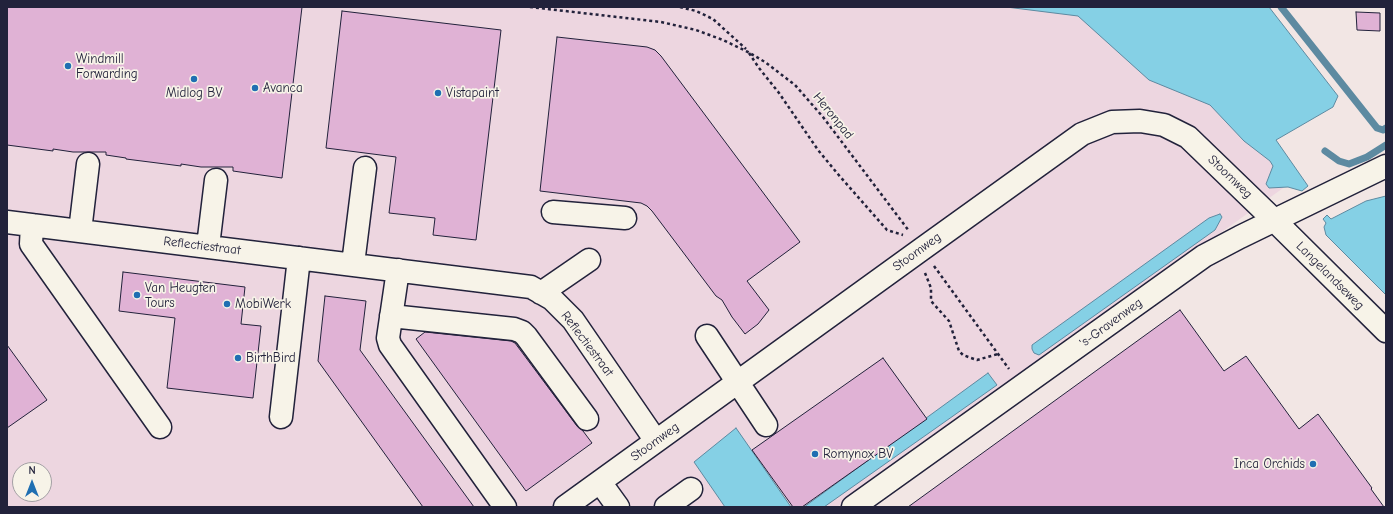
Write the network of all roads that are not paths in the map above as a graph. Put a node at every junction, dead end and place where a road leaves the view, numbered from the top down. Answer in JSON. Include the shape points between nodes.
{"nodes":[{"id":1,"x":88,"y":164,"type":"dead end"},
{"id":2,"x":365,"y":168,"type":"dead end"},
{"id":3,"x":1380,"y":169,"type":"edge"},
{"id":4,"x":216,"y":180,"type":"dead end"},
{"id":5,"x":553,"y":212,"type":"dead end"},
{"id":6,"x":625,"y":218,"type":"dead end"},
{"id":7,"x":1275,"y":221,"type":"junction"},
{"id":8,"x":7,"y":222,"type":"edge"},
{"id":9,"x":32,"y":225,"type":"junction"},
{"id":10,"x":80,"y":231,"type":"junction"},
{"id":11,"x":208,"y":246,"type":"junction"},
{"id":12,"x":299,"y":258,"type":"junction"},
{"id":13,"x":589,"y":260,"type":"dead end"},
{"id":14,"x":353,"y":264,"type":"junction"},
{"id":15,"x":398,"y":270,"type":"junction"},
{"id":16,"x":541,"y":293,"type":"junction"},
{"id":17,"x":392,"y":316,"type":"junction"},
{"id":18,"x":1386,"y":331,"type":"edge"},
{"id":19,"x":707,"y":336,"type":"dead end"},
{"id":20,"x":738,"y":382,"type":"junction"},
{"id":21,"x":281,"y":417,"type":"dead end"},
{"id":22,"x":587,"y":419,"type":"dead end"},
{"id":23,"x":766,"y":425,"type":"dead end"},
{"id":24,"x":160,"y":427,"type":"dead end"},
{"id":25,"x":656,"y":441,"type":"junction"},
{"id":26,"x":600,"y":482,"type":"junction"},
{"id":27,"x":691,"y":489,"type":"dead end"},
{"id":28,"x":505,"y":507,"type":"edge"},
{"id":29,"x":565,"y":507,"type":"edge"},
{"id":30,"x":618,"y":507,"type":"edge"},
{"id":31,"x":666,"y":507,"type":"edge"},
{"id":32,"x":853,"y":507,"type":"edge"}],
"edges":[{"from":1,"to":10,"type":"street"},
{"from":2,"to":14,"type":"street"},
{"from":3,"to":7,"type":"street","name":"'s-Gravenweg"},
{"from":4,"to":11,"type":"street"},
{"from":5,"to":6,"type":"street"},
{"from":7,"to":18,"type":"street","name":"Langelandseweg"},
{"from":7,"to":20,"type":"street","name":"Stoomweg","via":[[1188,137],[1164,125],[1140,121],[1112,122],[1082,134],[918,244]]},
{"from":7,"to":32,"type":"street","name":"'s-Gravenweg","via":[[1240,236],[1204,256]]},
{"from":8,"to":9,"type":"street","name":"Reflectiestraat"},
{"from":9,"to":10,"type":"street","name":"Reflectiestraat"},
{"from":9,"to":24,"type":"street","via":[[31,244]]},
{"from":10,"to":11,"type":"street","name":"Reflectiestraat"},
{"from":11,"to":12,"type":"street","name":"Reflectiestraat"},
{"from":12,"to":14,"type":"street","name":"Reflectiestraat"},
{"from":12,"to":21,"type":"street"},
{"from":13,"to":16,"type":"street"},
{"from":14,"to":15,"type":"street","name":"Reflectiestraat"},
{"from":15,"to":16,"type":"street","name":"Reflectiestraat","via":[[531,287]]},
{"from":15,"to":17,"type":"street"},
{"from":16,"to":25,"type":"street","name":"Reflectiestraat","via":[[552,299],[573,320]]},
{"from":17,"to":22,"type":"street","via":[[514,329],[522,332]]},
{"from":17,"to":28,"type":"street","via":[[388,338],[390,345]]},
{"from":19,"to":20,"type":"street"},
{"from":20,"to":23,"type":"street"},
{"from":20,"to":25,"type":"street","name":"Stoomweg"},
{"from":25,"to":26,"type":"street","name":"Stoomweg"},
{"from":26,"to":29,"type":"street","name":"Stoomweg"},
{"from":26,"to":30,"type":"street"},
{"from":27,"to":31,"type":"street"}]}
